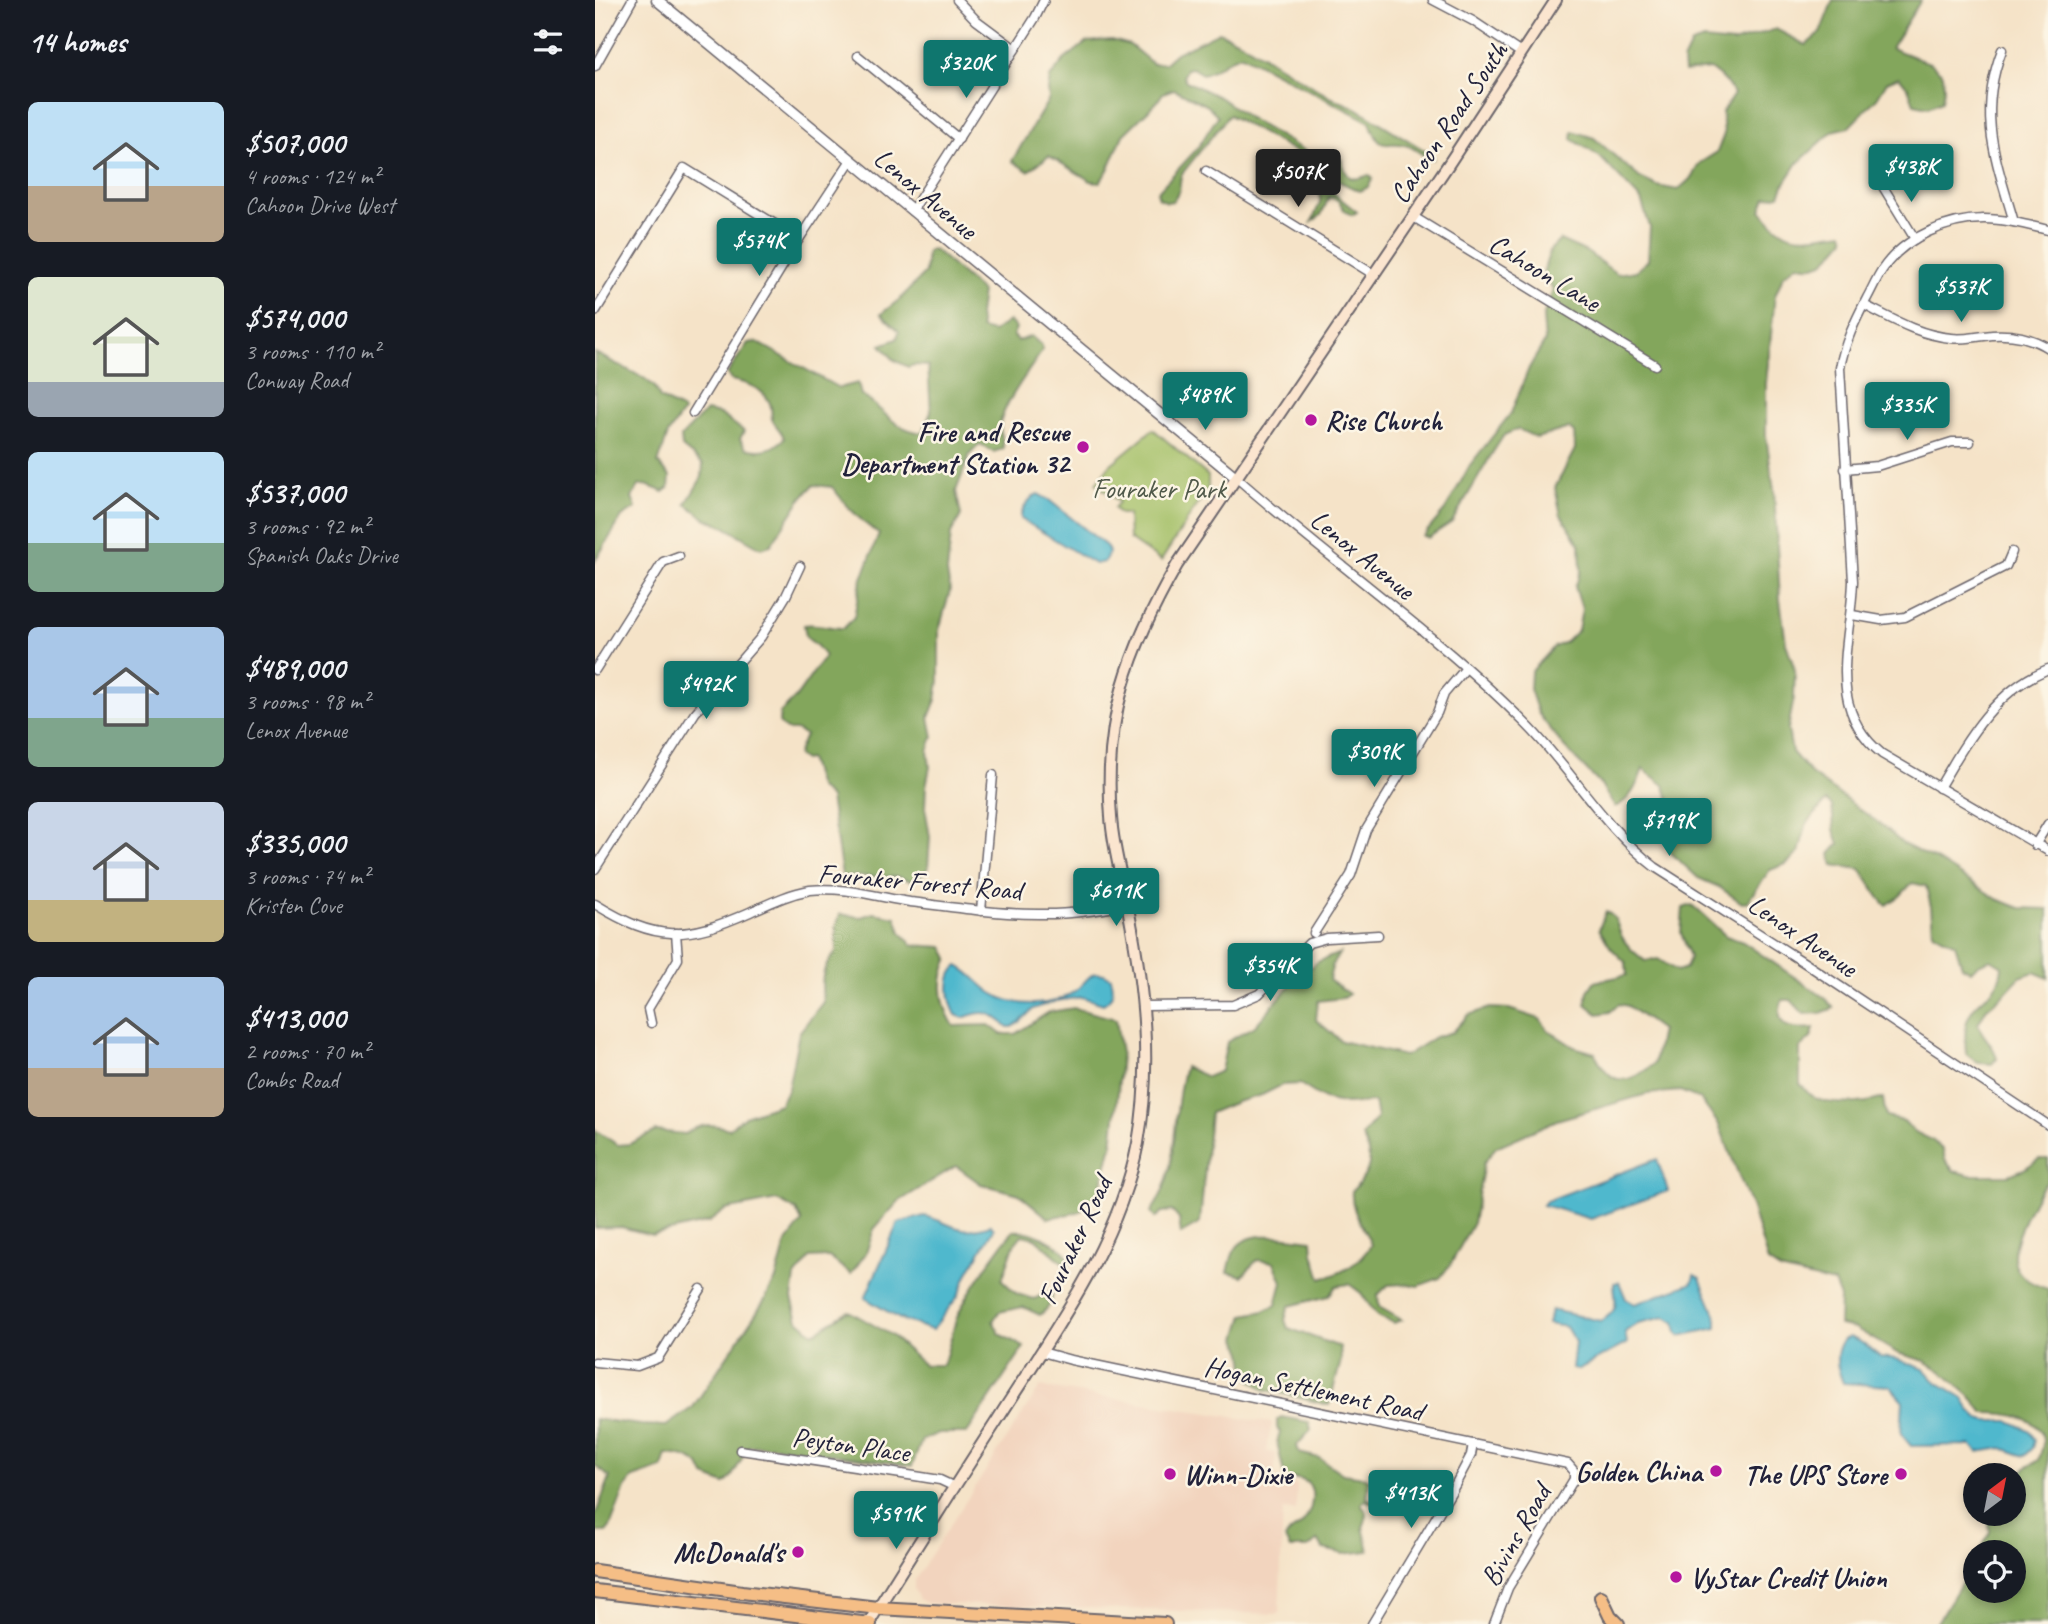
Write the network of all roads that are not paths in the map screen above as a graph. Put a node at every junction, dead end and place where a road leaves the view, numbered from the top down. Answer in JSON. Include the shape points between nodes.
{"nodes":[{"id":1,"x":632,"y":0,"type":"edge"},
{"id":2,"x":657,"y":0,"type":"edge"},
{"id":3,"x":957,"y":0,"type":"edge"},
{"id":4,"x":1044,"y":0,"type":"edge"},
{"id":5,"x":1433,"y":0,"type":"edge"},
{"id":6,"x":1556,"y":0,"type":"edge"},
{"id":7,"x":1015,"y":49,"type":"junction"},
{"id":8,"x":2002,"y":50,"type":"dead end"},
{"id":9,"x":1521,"y":53,"type":"junction"},
{"id":10,"x":858,"y":56,"type":"dead end"},
{"id":11,"x":595,"y":66,"type":"edge"},
{"id":12,"x":958,"y":139,"type":"junction"},
{"id":13,"x":851,"y":160,"type":"junction"},
{"id":14,"x":1206,"y":171,"type":"dead end"},
{"id":15,"x":1881,"y":185,"type":"dead end"},
{"id":16,"x":912,"y":211,"type":"junction"},
{"id":17,"x":1412,"y":216,"type":"junction"},
{"id":18,"x":2014,"y":222,"type":"junction"},
{"id":19,"x":2048,"y":230,"type":"edge"},
{"id":20,"x":799,"y":239,"type":"junction"},
{"id":21,"x":1916,"y":239,"type":"junction"},
{"id":22,"x":1373,"y":274,"type":"junction"},
{"id":23,"x":1864,"y":304,"type":"junction"},
{"id":24,"x":595,"y":312,"type":"edge"},
{"id":25,"x":2048,"y":348,"type":"edge"},
{"id":26,"x":1655,"y":365,"type":"dead end"},
{"id":27,"x":693,"y":414,"type":"dead end"},
{"id":28,"x":1970,"y":442,"type":"dead end"},
{"id":29,"x":1845,"y":469,"type":"junction"},
{"id":30,"x":1237,"y":478,"type":"junction"},
{"id":31,"x":2012,"y":552,"type":"dead end"},
{"id":32,"x":678,"y":556,"type":"dead end"},
{"id":33,"x":800,"y":566,"type":"dead end"},
{"id":34,"x":1852,"y":615,"type":"junction"},
{"id":35,"x":1466,"y":668,"type":"junction"},
{"id":36,"x":2048,"y":669,"type":"edge"},
{"id":37,"x":595,"y":670,"type":"edge"},
{"id":38,"x":993,"y":775,"type":"dead end"},
{"id":39,"x":1939,"y":788,"type":"junction"},
{"id":40,"x":2048,"y":824,"type":"edge"},
{"id":41,"x":2035,"y":845,"type":"junction"},
{"id":42,"x":2048,"y":851,"type":"edge"},
{"id":43,"x":595,"y":869,"type":"edge"},
{"id":44,"x":595,"y":904,"type":"edge"},
{"id":45,"x":1128,"y":905,"type":"junction"},
{"id":46,"x":981,"y":911,"type":"junction"},
{"id":47,"x":676,"y":933,"type":"junction"},
{"id":48,"x":1314,"y":933,"type":"dead end"},
{"id":49,"x":1378,"y":935,"type":"dead end"},
{"id":50,"x":1144,"y":1006,"type":"junction"},
{"id":51,"x":651,"y":1023,"type":"dead end"},
{"id":52,"x":2048,"y":1125,"type":"edge"},
{"id":53,"x":701,"y":1289,"type":"dead end"},
{"id":54,"x":1042,"y":1352,"type":"junction"},
{"id":55,"x":595,"y":1362,"type":"edge"},
{"id":56,"x":1473,"y":1444,"type":"junction"},
{"id":57,"x":740,"y":1450,"type":"dead end"},
{"id":58,"x":1574,"y":1471,"type":"joint"},
{"id":59,"x":954,"y":1487,"type":"junction"},
{"id":60,"x":595,"y":1571,"type":"edge"},
{"id":61,"x":595,"y":1591,"type":"edge"},
{"id":62,"x":1601,"y":1597,"type":"dead end"},
{"id":63,"x":878,"y":1608,"type":"junction"},
{"id":64,"x":869,"y":1624,"type":"edge"},
{"id":65,"x":1165,"y":1624,"type":"edge"},
{"id":66,"x":1371,"y":1624,"type":"edge"},
{"id":67,"x":1494,"y":1624,"type":"edge"},
{"id":68,"x":1619,"y":1624,"type":"edge"}],
"edges":[{"from":1,"to":11,"type":"street"},
{"from":2,"to":13,"type":"street","name":"Lenox Avenue"},
{"from":3,"to":7,"type":"street"},
{"from":4,"to":7,"type":"street"},
{"from":5,"to":9,"type":"street"},
{"from":6,"to":9,"type":"main road","name":"Cahoon Road South"},
{"from":7,"to":12,"type":"street"},
{"from":8,"to":18,"type":"street","via":[[1994,79],[1990,136]]},
{"from":9,"to":17,"type":"main road","name":"Cahoon Road South"},
{"from":10,"to":12,"type":"street"},
{"from":12,"to":16,"type":"street"},
{"from":13,"to":16,"type":"street","name":"Lenox Avenue"},
{"from":13,"to":20,"type":"street"},
{"from":14,"to":22,"type":"street"},
{"from":15,"to":21,"type":"street"},
{"from":16,"to":30,"type":"street","name":"Lenox Avenue"},
{"from":17,"to":22,"type":"main road","name":"Cahoon Road South"},
{"from":17,"to":26,"type":"street","name":"Cahoon Lane"},
{"from":18,"to":19,"type":"street"},
{"from":18,"to":21,"type":"street","via":[[1962,221]]},
{"from":20,"to":24,"type":"street","via":[[684,168]]},
{"from":20,"to":27,"type":"street"},
{"from":21,"to":23,"type":"street","via":[[1882,269]]},
{"from":22,"to":30,"type":"main road","name":"Cahoon Road South"},
{"from":23,"to":25,"type":"street","via":[[1933,336],[2012,335]]},
{"from":23,"to":29,"type":"street","via":[[1840,368]]},
{"from":28,"to":29,"type":"street","via":[[1952,442],[1877,466]]},
{"from":29,"to":34,"type":"street"},
{"from":30,"to":35,"type":"street","name":"Lenox Avenue"},
{"from":30,"to":45,"type":"main road","name":"Fouraker Road","via":[[1154,605],[1122,687],[1109,784],[1113,841]]},
{"from":31,"to":34,"type":"street","via":[[2006,566],[1905,617],[1881,620]]},
{"from":32,"to":37,"type":"street","via":[[663,562]]},
{"from":33,"to":43,"type":"street","via":[[761,637],[695,713]]},
{"from":34,"to":39,"type":"street","via":[[1843,667],[1851,714],[1877,750]]},
{"from":35,"to":48,"type":"street","via":[[1444,694],[1366,830],[1351,875]]},
{"from":35,"to":52,"type":"street","name":"Lenox Avenue","via":[[1527,725],[1631,849]]},
{"from":36,"to":39,"type":"street","via":[[2023,682],[1989,710]]},
{"from":38,"to":46,"type":"street"},
{"from":39,"to":41,"type":"street"},
{"from":40,"to":41,"type":"street"},
{"from":41,"to":42,"type":"street"},
{"from":44,"to":47,"type":"street","name":"Fouraker Forest Road","via":[[623,921]]},
{"from":45,"to":46,"type":"street","name":"Fouraker Forest Road","via":[[1038,915]]},
{"from":45,"to":50,"type":"main road","name":"Fouraker Road"},
{"from":46,"to":47,"type":"street","name":"Fouraker Forest Road","via":[[811,890],[781,897],[698,933]]},
{"from":47,"to":51,"type":"street","via":[[678,959],[648,1009]]},
{"from":49,"to":50,"type":"street","via":[[1309,943],[1259,994],[1233,1005]]},
{"from":50,"to":54,"type":"main road","name":"Fouraker Road","via":[[1145,1084],[1128,1180],[1103,1244]]},
{"from":53,"to":55,"type":"street","via":[[657,1357],[637,1366]]},
{"from":54,"to":56,"type":"street","name":"Hogan Settlement Road"},
{"from":54,"to":59,"type":"main road","name":"Fouraker Road"},
{"from":56,"to":58,"type":"street","name":"Hogan Settlement Road","via":[[1568,1464]]},
{"from":56,"to":66,"type":"street","via":[[1453,1489]]},
{"from":57,"to":59,"type":"street","name":"Peyton Place","via":[[940,1480]]},
{"from":58,"to":67,"type":"street","name":"Bivins Road","via":[[1574,1479],[1508,1588]]},
{"from":59,"to":63,"type":"main road","name":"Fouraker Road"},
{"from":60,"to":63,"type":"main road"},
{"from":61,"to":64,"type":"main road"},
{"from":62,"to":68,"type":"main road"},
{"from":63,"to":64,"type":"main road","name":"Fouraker Road"},
{"from":63,"to":65,"type":"main road"}]}
